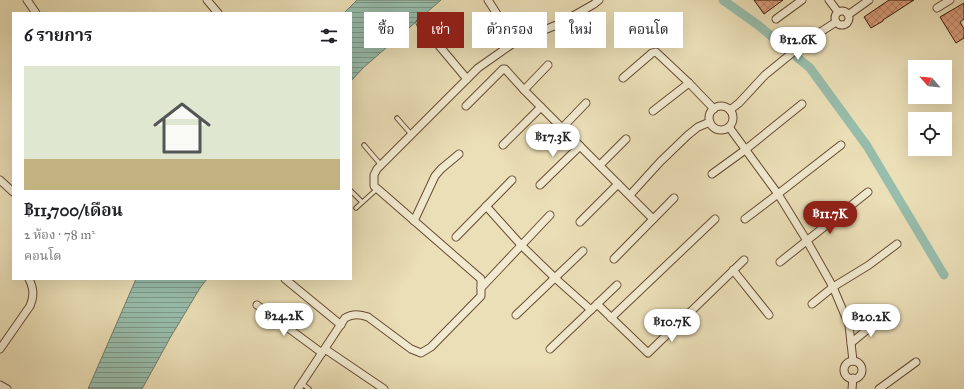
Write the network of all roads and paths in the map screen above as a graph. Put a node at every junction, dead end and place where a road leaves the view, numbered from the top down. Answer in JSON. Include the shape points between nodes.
{"nodes":[{"id":1,"x":27,"y":0,"type":"edge"},
{"id":2,"x":207,"y":0,"type":"edge"},
{"id":3,"x":488,"y":0,"type":"edge"},
{"id":4,"x":599,"y":0,"type":"edge"},
{"id":5,"x":802,"y":0,"type":"edge"},
{"id":6,"x":829,"y":0,"type":"edge"},
{"id":7,"x":869,"y":0,"type":"edge"},
{"id":8,"x":950,"y":0,"type":"edge"},
{"id":9,"x":937,"y":8,"type":"dead end"},
{"id":10,"x":35,"y":12,"type":"edge"},
{"id":11,"x":217,"y":12,"type":"edge"},
{"id":12,"x":496,"y":12,"type":"edge"},
{"id":13,"x":838,"y":12,"type":"junction"},
{"id":14,"x":848,"y":15,"type":"junction"},
{"id":15,"x":776,"y":19,"type":"dead end"},
{"id":16,"x":836,"y":22,"type":"junction"},
{"id":17,"x":547,"y":29,"type":"edge"},
{"id":18,"x":441,"y":48,"type":"edge"},
{"id":19,"x":506,"y":48,"type":"edge"},
{"id":20,"x":548,"y":65,"type":"dead end"},
{"id":21,"x":623,"y":78,"type":"dead end"},
{"id":22,"x":467,"y":80,"type":"junction"},
{"id":23,"x":689,"y":83,"type":"junction"},
{"id":24,"x":524,"y":90,"type":"junction"},
{"id":25,"x":586,"y":103,"type":"dead end"},
{"id":26,"x":802,"y":104,"type":"dead end"},
{"id":27,"x":466,"y":106,"type":"dead end"},
{"id":28,"x":541,"y":107,"type":"junction"},
{"id":29,"x":714,"y":109,"type":"junction"},
{"id":30,"x":730,"y":110,"type":"junction"},
{"id":31,"x":653,"y":111,"type":"dead end"},
{"id":32,"x":397,"y":118,"type":"dead end"},
{"id":33,"x":710,"y":122,"type":"junction"},
{"id":34,"x":729,"y":127,"type":"junction"},
{"id":35,"x":562,"y":128,"type":"junction"},
{"id":36,"x":412,"y":135,"type":"junction"},
{"id":37,"x":626,"y":139,"type":"dead end"},
{"id":38,"x":503,"y":145,"type":"dead end"},
{"id":39,"x":840,"y":145,"type":"dead end"},
{"id":40,"x":364,"y":146,"type":"dead end"},
{"id":41,"x":580,"y":146,"type":"junction"},
{"id":42,"x":745,"y":150,"type":"junction"},
{"id":43,"x":459,"y":154,"type":"dead end"},
{"id":44,"x":381,"y":165,"type":"junction"},
{"id":45,"x":600,"y":165,"type":"junction"},
{"id":46,"x":712,"y":174,"type":"dead end"},
{"id":47,"x":0,"y":180,"type":"edge"},
{"id":48,"x":512,"y":180,"type":"dead end"},
{"id":49,"x":618,"y":184,"type":"junction"},
{"id":50,"x":540,"y":185,"type":"dead end"},
{"id":51,"x":377,"y":189,"type":"junction"},
{"id":52,"x":12,"y":191,"type":"edge"},
{"id":53,"x":352,"y":192,"type":"edge"},
{"id":54,"x":868,"y":192,"type":"dead end"},
{"id":55,"x":778,"y":194,"type":"junction"},
{"id":56,"x":630,"y":195,"type":"junction"},
{"id":57,"x":674,"y":198,"type":"dead end"},
{"id":58,"x":362,"y":202,"type":"junction"},
{"id":59,"x":486,"y":206,"type":"junction"},
{"id":60,"x":356,"y":208,"type":"dead end"},
{"id":61,"x":550,"y":215,"type":"dead end"},
{"id":62,"x":653,"y":219,"type":"junction"},
{"id":63,"x":715,"y":219,"type":"dead end"},
{"id":64,"x":745,"y":219,"type":"dead end"},
{"id":65,"x":414,"y":221,"type":"junction"},
{"id":66,"x":580,"y":222,"type":"dead end"},
{"id":67,"x":456,"y":237,"type":"dead end"},
{"id":68,"x":807,"y":241,"type":"junction"},
{"id":69,"x":897,"y":244,"type":"dead end"},
{"id":70,"x":522,"y":246,"type":"junction"},
{"id":71,"x":583,"y":251,"type":"dead end"},
{"id":72,"x":614,"y":259,"type":"dead end"},
{"id":73,"x":744,"y":260,"type":"dead end"},
{"id":74,"x":780,"y":262,"type":"dead end"},
{"id":75,"x":733,"y":270,"type":"junction"},
{"id":76,"x":555,"y":278,"type":"junction"},
{"id":77,"x":30,"y":280,"type":"edge"},
{"id":78,"x":285,"y":280,"type":"edge"},
{"id":79,"x":617,"y":285,"type":"dead end"},
{"id":80,"x":481,"y":288,"type":"junction"},
{"id":81,"x":833,"y":288,"type":"junction"},
{"id":82,"x":597,"y":304,"type":"junction"},
{"id":83,"x":812,"y":304,"type":"dead end"},
{"id":84,"x":257,"y":305,"type":"dead end"},
{"id":85,"x":591,"y":310,"type":"junction"},
{"id":86,"x":516,"y":315,"type":"dead end"},
{"id":87,"x":769,"y":315,"type":"dead end"},
{"id":88,"x":612,"y":318,"type":"junction"},
{"id":89,"x":880,"y":319,"type":"dead end"},
{"id":90,"x":341,"y":326,"type":"junction"},
{"id":91,"x":851,"y":343,"type":"junction"},
{"id":92,"x":0,"y":347,"type":"edge"},
{"id":93,"x":550,"y":349,"type":"dead end"},
{"id":94,"x":324,"y":351,"type":"junction"},
{"id":95,"x":853,"y":361,"type":"junction"},
{"id":96,"x":916,"y":362,"type":"dead end"},
{"id":97,"x":853,"y":378,"type":"junction"},
{"id":98,"x":0,"y":384,"type":"edge"},
{"id":99,"x":300,"y":386,"type":"edge"},
{"id":100,"x":7,"y":389,"type":"edge"},
{"id":101,"x":309,"y":389,"type":"edge"},
{"id":102,"x":384,"y":389,"type":"edge"},
{"id":103,"x":852,"y":389,"type":"edge"},
{"id":104,"x":879,"y":389,"type":"edge"}],
"edges":[{"from":1,"to":10,"type":"street"},
{"from":2,"to":11,"type":"street"},
{"from":3,"to":12,"type":"street"},
{"from":4,"to":17,"type":"street"},
{"from":5,"to":15,"type":"street"},
{"from":6,"to":13,"type":"street"},
{"from":7,"to":14,"type":"street"},
{"from":8,"to":9,"type":"street"},
{"from":13,"to":14,"type":"street"},
{"from":13,"to":16,"type":"street"},
{"from":14,"to":16,"type":"street","via":[[845,24],[840,25]]},
{"from":16,"to":30,"type":"street","via":[[765,75]]},
{"from":18,"to":22,"type":"street"},
{"from":19,"to":22,"type":"street","via":[[478,68]]},
{"from":20,"to":24,"type":"street"},
{"from":21,"to":23,"type":"street","via":[[652,52],[656,52]]},
{"from":22,"to":36,"type":"street"},
{"from":23,"to":29,"type":"street"},
{"from":23,"to":31,"type":"street"},
{"from":24,"to":27,"type":"street","via":[[504,69]]},
{"from":24,"to":28,"type":"street"},
{"from":25,"to":35,"type":"street"},
{"from":26,"to":42,"type":"street"},
{"from":28,"to":35,"type":"street"},
{"from":28,"to":38,"type":"street"},
{"from":29,"to":30,"type":"street","via":[[722,106]]},
{"from":29,"to":33,"type":"street"},
{"from":30,"to":34,"type":"street","via":[[733,119]]},
{"from":32,"to":36,"type":"lane"},
{"from":33,"to":34,"type":"street","via":[[716,129],[725,130]]},
{"from":33,"to":56,"type":"street","via":[[688,135]]},
{"from":34,"to":42,"type":"street"},
{"from":35,"to":41,"type":"street"},
{"from":36,"to":44,"type":"street"},
{"from":37,"to":45,"type":"street"},
{"from":39,"to":55,"type":"street"},
{"from":40,"to":44,"type":"lane"},
{"from":41,"to":45,"type":"street"},
{"from":41,"to":50,"type":"street"},
{"from":42,"to":46,"type":"street"},
{"from":42,"to":55,"type":"street"},
{"from":43,"to":65,"type":"street","via":[[435,176]]},
{"from":44,"to":51,"type":"street","via":[[374,175],[374,186]]},
{"from":45,"to":49,"type":"street"},
{"from":47,"to":52,"type":"street"},
{"from":48,"to":59,"type":"street"},
{"from":49,"to":56,"type":"street"},
{"from":49,"to":66,"type":"street"},
{"from":51,"to":58,"type":"lane"},
{"from":51,"to":65,"type":"street"},
{"from":53,"to":58,"type":"lane"},
{"from":54,"to":68,"type":"street"},
{"from":55,"to":64,"type":"street"},
{"from":55,"to":68,"type":"street"},
{"from":56,"to":62,"type":"street"},
{"from":57,"to":62,"type":"street"},
{"from":58,"to":60,"type":"lane"},
{"from":59,"to":67,"type":"street"},
{"from":59,"to":70,"type":"street"},
{"from":61,"to":70,"type":"street"},
{"from":62,"to":72,"type":"street"},
{"from":63,"to":88,"type":"street"},
{"from":65,"to":80,"type":"street","via":[[481,279]]},
{"from":68,"to":74,"type":"street"},
{"from":68,"to":81,"type":"street"},
{"from":69,"to":81,"type":"street"},
{"from":70,"to":76,"type":"street"},
{"from":70,"to":80,"type":"street"},
{"from":71,"to":76,"type":"street"},
{"from":73,"to":75,"type":"street"},
{"from":75,"to":87,"type":"street"},
{"from":75,"to":88,"type":"street","via":[[648,353]]},
{"from":76,"to":85,"type":"street"},
{"from":76,"to":86,"type":"street"},
{"from":77,"to":92,"type":"street","via":[[33,286],[30,306]]},
{"from":78,"to":90,"type":"street"},
{"from":79,"to":82,"type":"street"},
{"from":80,"to":90,"type":"street","via":[[481,296],[431,348],[421,353],[411,349],[368,317],[356,314],[349,316]]},
{"from":81,"to":83,"type":"street"},
{"from":81,"to":91,"type":"street","via":[[849,324]]},
{"from":82,"to":85,"type":"street"},
{"from":82,"to":88,"type":"street"},
{"from":84,"to":94,"type":"street"},
{"from":85,"to":93,"type":"street"},
{"from":89,"to":91,"type":"street"},
{"from":90,"to":94,"type":"street"},
{"from":91,"to":95,"type":"street"},
{"from":94,"to":99,"type":"street"},
{"from":94,"to":102,"type":"street"},
{"from":95,"to":97,"type":"street","via":[[846,364],[844,370],[847,376]]},
{"from":95,"to":97,"type":"street","via":[[859,363],[862,369],[859,376]]},
{"from":96,"to":104,"type":"street"},
{"from":97,"to":103,"type":"street"},
{"from":98,"to":100,"type":"street"},
{"from":99,"to":101,"type":"lane"}]}
